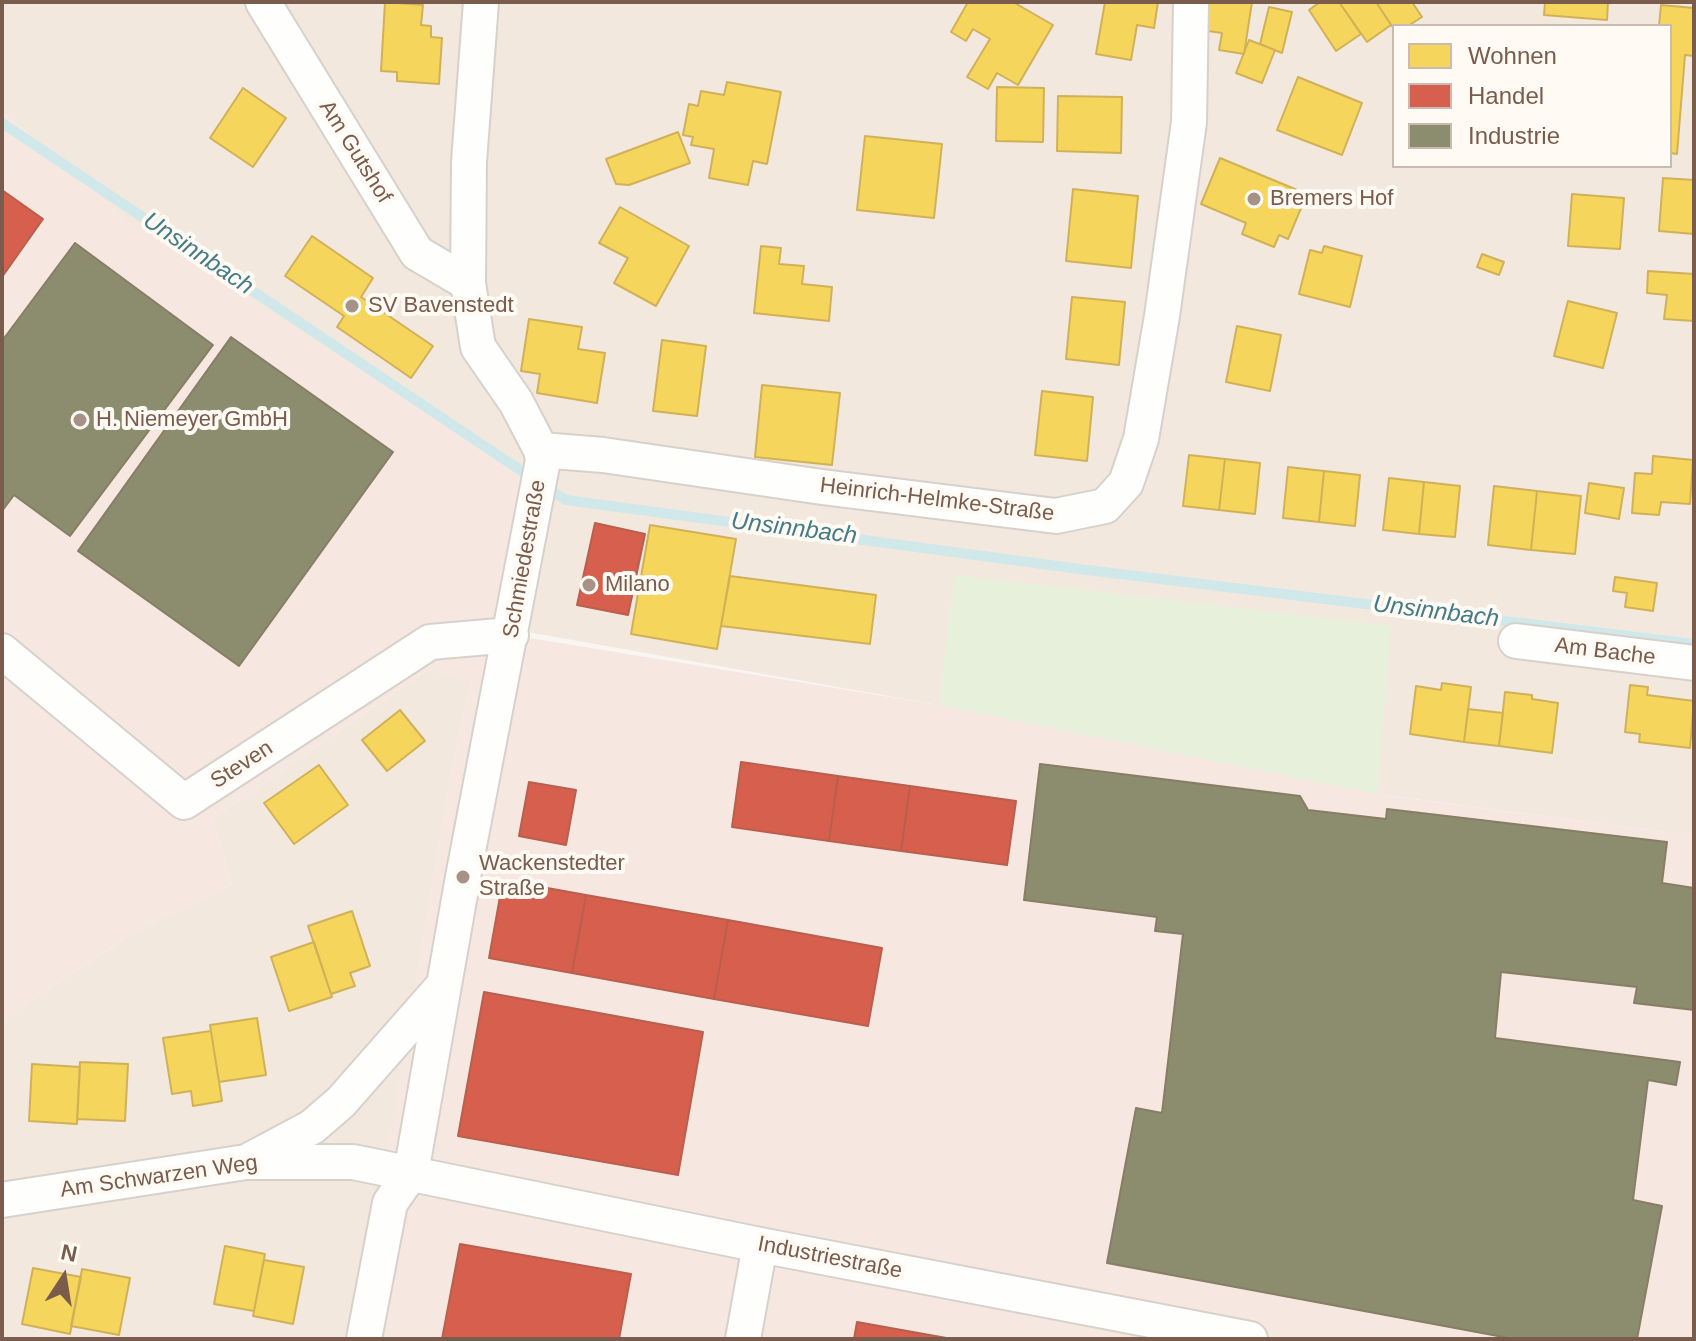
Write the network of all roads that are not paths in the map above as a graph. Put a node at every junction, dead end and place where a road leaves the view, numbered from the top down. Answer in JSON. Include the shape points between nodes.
{"nodes":[{"id":1,"x":263,"y":2,"type":"edge"},
{"id":2,"x":481,"y":2,"type":"edge"},
{"id":3,"x":1191,"y":2,"type":"edge"},
{"id":4,"x":468,"y":283,"type":"junction"},
{"id":5,"x":542,"y":455,"type":"junction"},
{"id":6,"x":511,"y":635,"type":"junction"},
{"id":7,"x":1516,"y":641,"type":"dead end"},
{"id":8,"x":2,"y":651,"type":"edge"},
{"id":9,"x":1694,"y":663,"type":"edge"},
{"id":10,"x":443,"y":986,"type":"junction"},
{"id":11,"x":246,"y":1162,"type":"junction"},
{"id":12,"x":411,"y":1173,"type":"junction"},
{"id":13,"x":2,"y":1200,"type":"edge"},
{"id":14,"x":760,"y":1245,"type":"junction"},
{"id":15,"x":364,"y":1339,"type":"edge"},
{"id":16,"x":743,"y":1339,"type":"edge"},
{"id":17,"x":1250,"y":1339,"type":"edge"}],
"edges":[{"from":1,"to":4,"type":"street","name":"Am Gutshof","via":[[417,253]]},
{"from":2,"to":4,"type":"street","name":"Schmiedestraße","via":[[469,162]]},
{"from":3,"to":5,"type":"street","name":"Heinrich-Helmke-Straße","via":[[1189,122],[1160,332],[1141,439],[1126,483],[1105,506],[1056,516],[603,455]]},
{"from":4,"to":5,"type":"street","name":"Schmiedestraße","via":[[478,347],[516,402]]},
{"from":5,"to":6,"type":"street","name":"Schmiedestraße"},
{"from":6,"to":8,"type":"street","name":"Steven","via":[[430,642],[184,802]]},
{"from":6,"to":10,"type":"street","name":"Schmiedestraße"},
{"from":7,"to":9,"type":"street","name":"Am Bache"},
{"from":10,"to":11,"type":"street","via":[[341,1102],[312,1127]]},
{"from":10,"to":12,"type":"street","name":"Schmiedestraße"},
{"from":11,"to":12,"type":"street","name":"Am Schwarzen Weg","via":[[353,1162]]},
{"from":11,"to":13,"type":"street","name":"Am Schwarzen Weg"},
{"from":12,"to":14,"type":"street","name":"Industriestraße"},
{"from":12,"to":15,"type":"street","via":[[390,1203]]},
{"from":14,"to":16,"type":"street"},
{"from":14,"to":17,"type":"street","name":"Industriestraße"}]}
